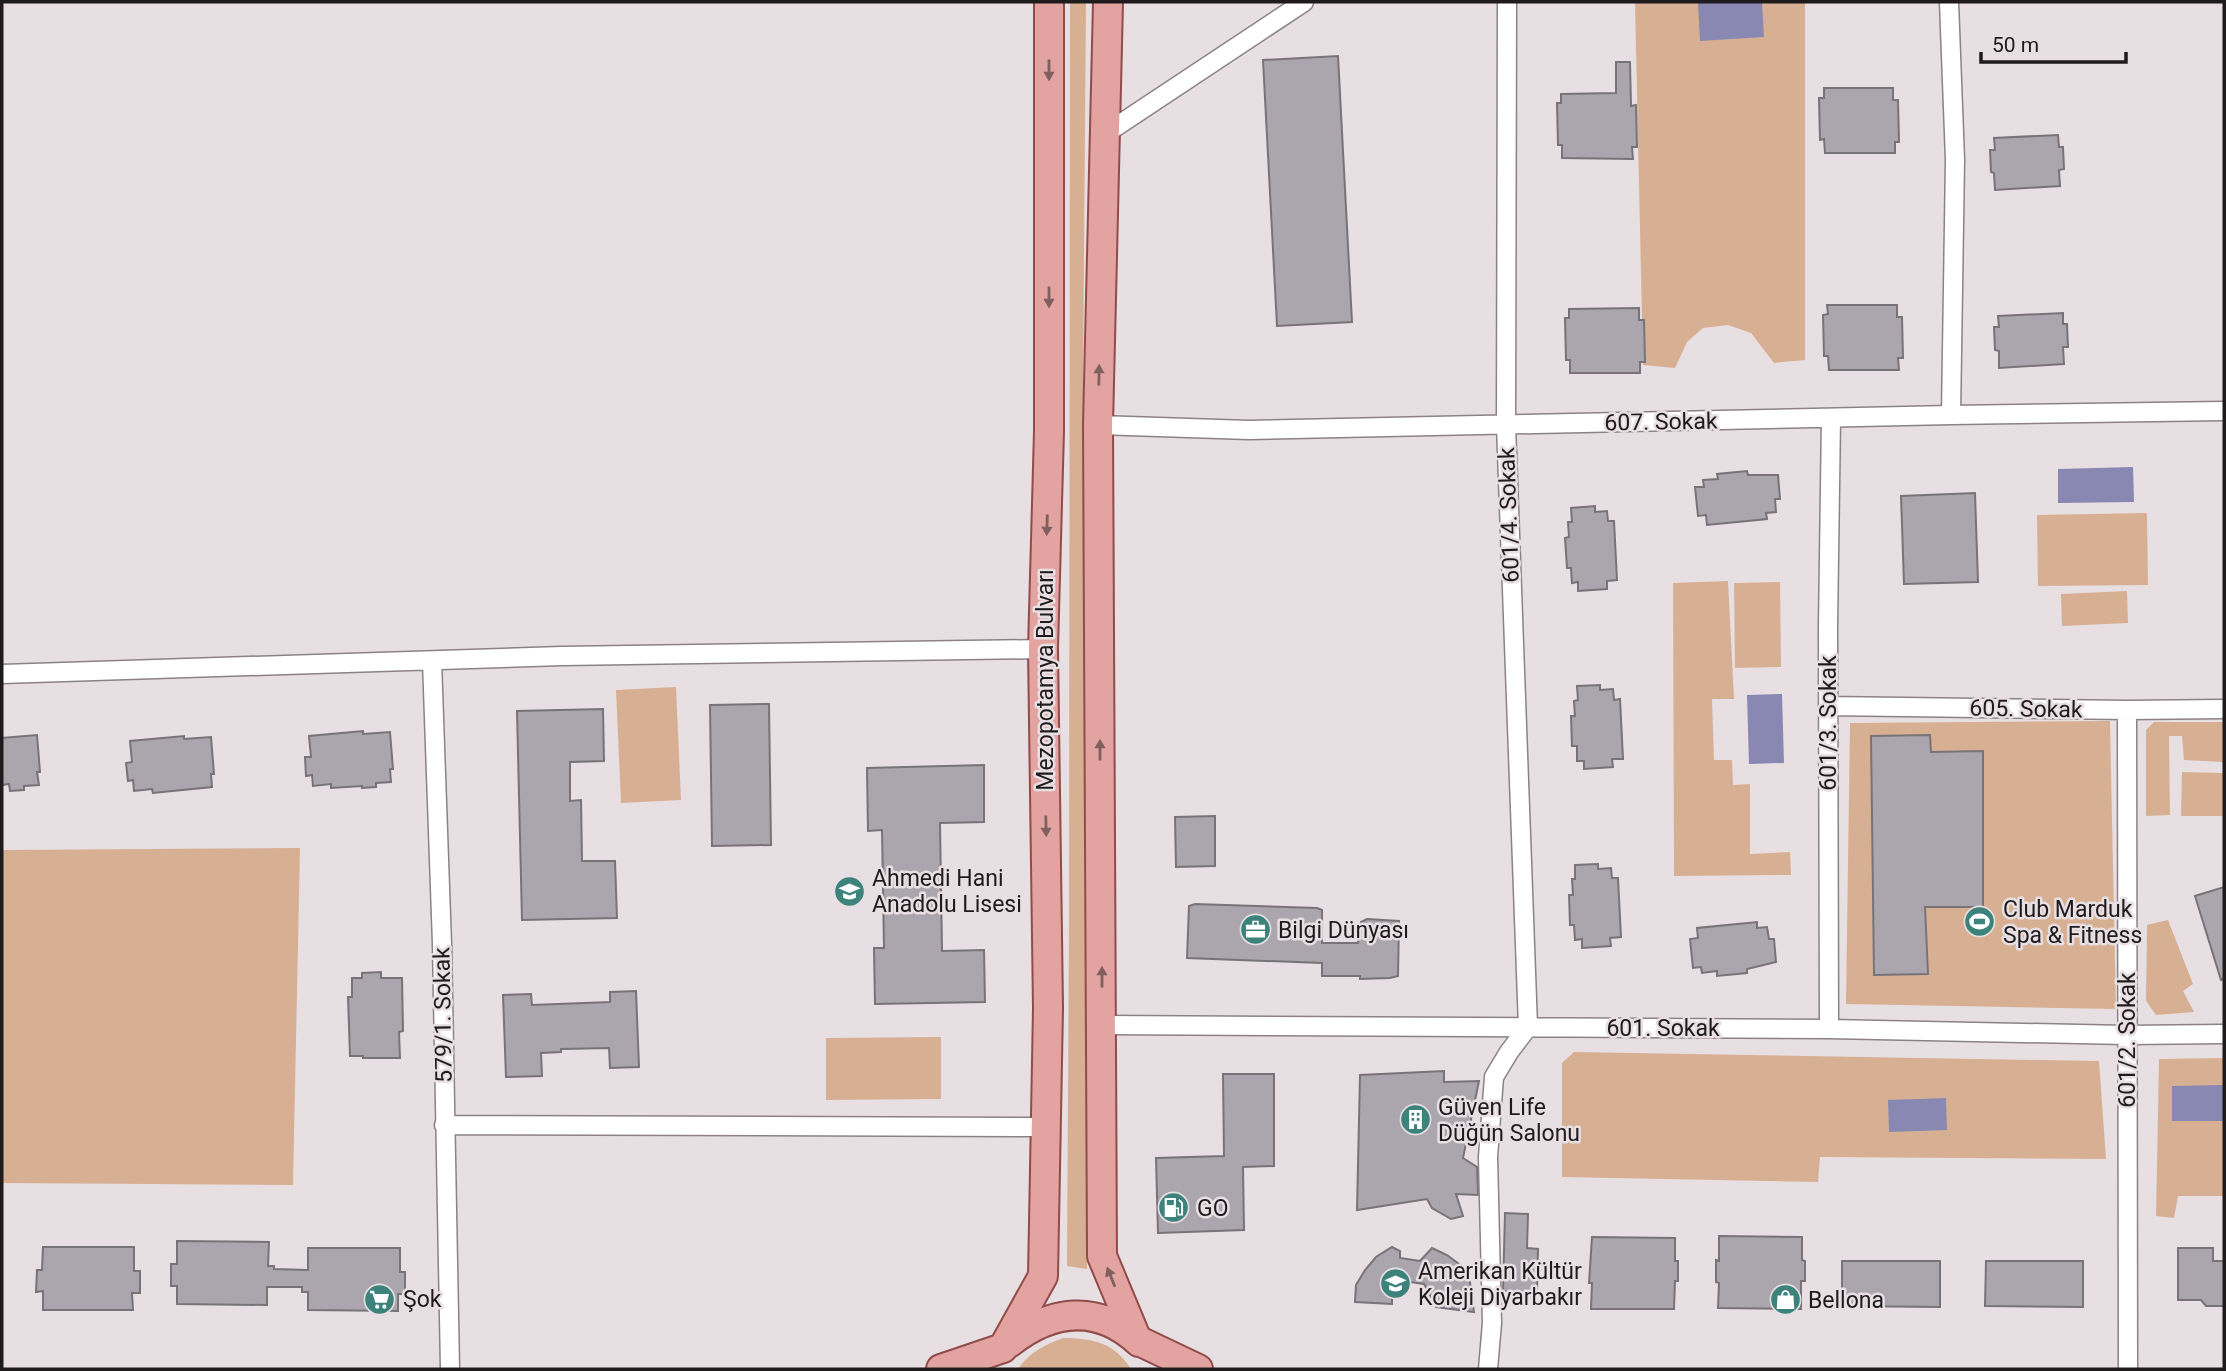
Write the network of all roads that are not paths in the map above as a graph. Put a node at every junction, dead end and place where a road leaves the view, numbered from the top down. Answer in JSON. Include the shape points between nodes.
{"nodes":[{"id":1,"x":1049,"y":2,"type":"edge"},
{"id":2,"x":1108,"y":2,"type":"edge"},
{"id":3,"x":1304,"y":2,"type":"edge"},
{"id":4,"x":1507,"y":2,"type":"edge"},
{"id":5,"x":1949,"y":2,"type":"edge"},
{"id":6,"x":1105,"y":134,"type":"junction"},
{"id":7,"x":2224,"y":411,"type":"edge"},
{"id":8,"x":1951,"y":415,"type":"junction"},
{"id":9,"x":1831,"y":418,"type":"junction"},
{"id":10,"x":1098,"y":425,"type":"junction"},
{"id":11,"x":1506,"y":425,"type":"junction"},
{"id":12,"x":1043,"y":649,"type":"junction"},
{"id":13,"x":432,"y":661,"type":"junction"},
{"id":14,"x":2,"y":674,"type":"edge"},
{"id":15,"x":1828,"y":706,"type":"junction"},
{"id":16,"x":2224,"y":709,"type":"edge"},
{"id":17,"x":2127,"y":710,"type":"junction"},
{"id":18,"x":1102,"y":1025,"type":"junction"},
{"id":19,"x":1528,"y":1027,"type":"junction"},
{"id":20,"x":1829,"y":1029,"type":"junction"},
{"id":21,"x":2224,"y":1034,"type":"edge"},
{"id":22,"x":2126,"y":1035,"type":"junction"},
{"id":23,"x":444,"y":1125,"type":"junction"},
{"id":24,"x":1045,"y":1127,"type":"junction"},
{"id":25,"x":1137,"y":1340,"type":"junction"},
{"id":26,"x":998,"y":1358,"type":"edge"},
{"id":27,"x":450,"y":1369,"type":"edge"},
{"id":28,"x":940,"y":1369,"type":"edge"},
{"id":29,"x":1158,"y":1369,"type":"edge"},
{"id":30,"x":1198,"y":1369,"type":"edge"},
{"id":31,"x":1488,"y":1369,"type":"edge"},
{"id":32,"x":2128,"y":1369,"type":"edge"}],
"edges":[{"from":1,"to":12,"type":"main road","name":"Mezopotamya Bulvarı","one_way":true,"via":[[1049,431]]},
{"from":2,"to":6,"type":"main road"},
{"from":3,"to":6,"type":"street"},
{"from":4,"to":11,"type":"street","name":"601/4. Sokak"},
{"from":5,"to":8,"type":"street","via":[[1955,160]]},
{"from":10,"to":6,"type":"main road","one_way":true},
{"from":7,"to":8,"type":"street","name":"607. Sokak"},
{"from":8,"to":9,"type":"street","name":"607. Sokak"},
{"from":9,"to":11,"type":"street","name":"607. Sokak"},
{"from":9,"to":15,"type":"street","name":"601/3. Sokak"},
{"from":10,"to":11,"type":"street","name":"607. Sokak","via":[[1249,429]]},
{"from":18,"to":10,"type":"main road","one_way":true},
{"from":11,"to":19,"type":"street","name":"601/4. Sokak"},
{"from":12,"to":13,"type":"street"},
{"from":12,"to":24,"type":"main road","name":"Mezopotamya Bulvarı","one_way":true},
{"from":13,"to":14,"type":"street"},
{"from":13,"to":23,"type":"street","name":"579/1. Sokak"},
{"from":15,"to":17,"type":"street","name":"605. Sokak"},
{"from":15,"to":20,"type":"street","name":"601/3. Sokak"},
{"from":16,"to":17,"type":"street","name":"605. Sokak"},
{"from":17,"to":22,"type":"street","name":"601/2. Sokak"},
{"from":18,"to":19,"type":"street","name":"601. Sokak"},
{"from":25,"to":18,"type":"main road","one_way":true,"via":[[1102,1256]]},
{"from":19,"to":20,"type":"street","name":"601. Sokak"},
{"from":19,"to":31,"type":"street","via":[[1494,1077],[1488,1157],[1492,1323]]},
{"from":20,"to":22,"type":"street","name":"601. Sokak"},
{"from":21,"to":22,"type":"street","name":"601. Sokak"},
{"from":22,"to":32,"type":"street","name":"601/2. Sokak"},
{"from":23,"to":24,"type":"street"},
{"from":23,"to":27,"type":"street","name":"579/1. Sokak"},
{"from":24,"to":26,"type":"main road","name":"Mezopotamya Bulvarı","via":[[1043,1276]]},
{"from":25,"to":26,"type":"main road","via":[[1113,1323],[1085,1315],[1055,1317],[1028,1328]]},
{"from":25,"to":29,"type":"main road"},
{"from":25,"to":30,"type":"main road"},
{"from":26,"to":28,"type":"main road"}]}
